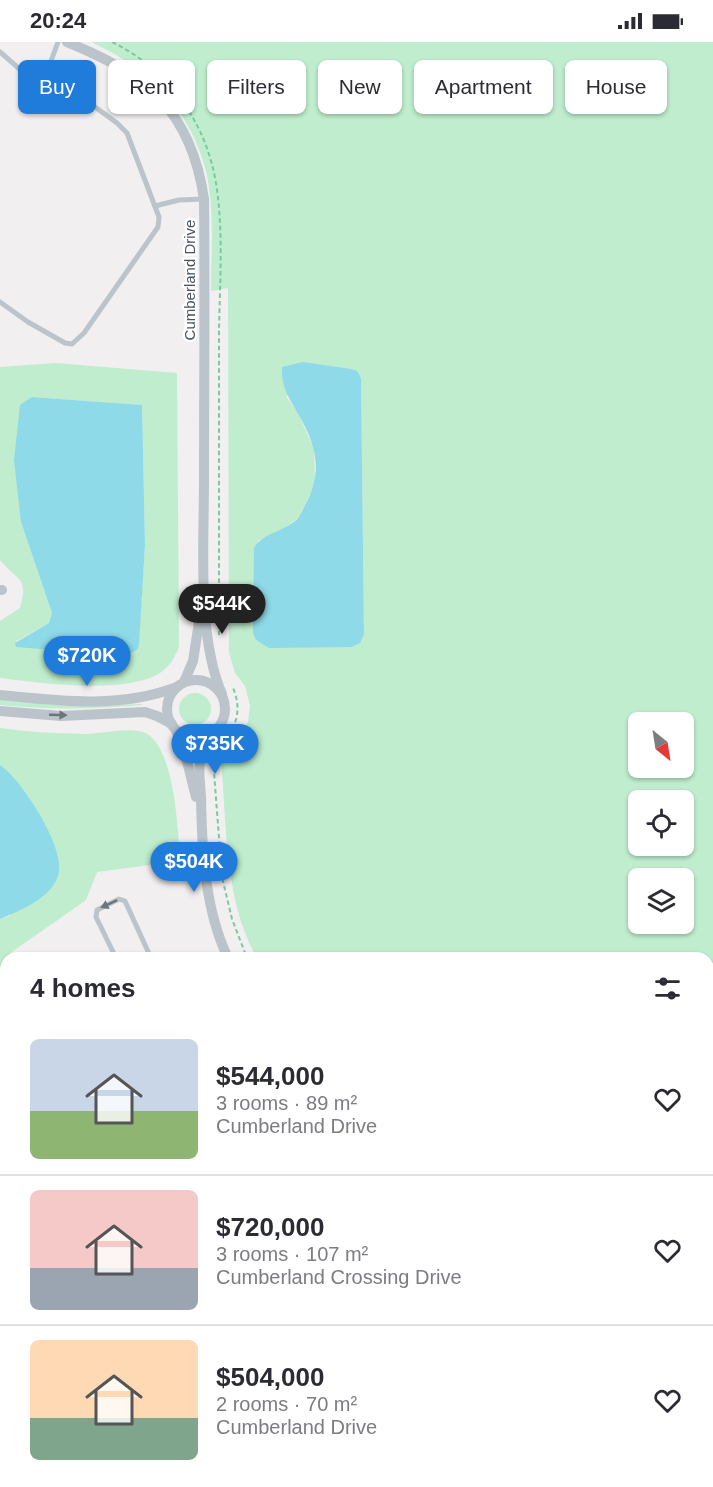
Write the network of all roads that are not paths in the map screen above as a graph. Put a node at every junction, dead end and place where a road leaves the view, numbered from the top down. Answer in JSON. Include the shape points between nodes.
{"nodes":[{"id":1,"x":58,"y":42,"type":"edge"},
{"id":2,"x":67,"y":42,"type":"edge"},
{"id":3,"x":0,"y":52,"type":"edge"},
{"id":4,"x":51,"y":60,"type":"edge"},
{"id":5,"x":18,"y":68,"type":"edge"},
{"id":6,"x":96,"y":108,"type":"edge"},
{"id":7,"x":204,"y":199,"type":"junction"},
{"id":8,"x":155,"y":206,"type":"junction"},
{"id":9,"x":0,"y":302,"type":"edge"},
{"id":10,"x":204,"y":582,"type":"junction"},
{"id":11,"x":180,"y":685,"type":"junction"},
{"id":12,"x":222,"y":694,"type":"junction"},
{"id":13,"x":0,"y":695,"type":"edge"},
{"id":14,"x":0,"y":711,"type":"edge"},
{"id":15,"x":174,"y":727,"type":"junction"},
{"id":16,"x":217,"y":729,"type":"junction"},
{"id":17,"x":201,"y":818,"type":"junction"},
{"id":18,"x":113,"y":952,"type":"edge"},
{"id":19,"x":148,"y":952,"type":"edge"},
{"id":20,"x":225,"y":952,"type":"edge"}],
"edges":[{"from":1,"to":4,"type":"lane"},
{"from":2,"to":7,"type":"street","name":"Cumberland Drive","via":[[122,67],[164,104],[191,147]]},
{"from":3,"to":5,"type":"lane"},
{"from":6,"to":8,"type":"lane","via":[[127,133]]},
{"from":7,"to":8,"type":"lane"},
{"from":7,"to":10,"type":"street","name":"Cumberland Drive"},
{"from":8,"to":9,"type":"lane","via":[[158,227],[72,344],[28,322]]},
{"from":10,"to":11,"type":"street","name":"Cumberland Drive","via":[[193,661]]},
{"from":10,"to":12,"type":"street","name":"Cumberland Drive","via":[[209,648],[214,678]]},
{"from":11,"to":12,"type":"street","via":[[191,680],[207,681]]},
{"from":11,"to":13,"type":"street","via":[[146,697],[106,701]]},
{"from":11,"to":15,"type":"street","via":[[167,707]]},
{"from":12,"to":16,"type":"street","via":[[225,712]]},
{"from":14,"to":15,"type":"street","one_way":true,"via":[[61,716],[145,712]]},
{"from":15,"to":16,"type":"street","via":[[183,735],[199,739]]},
{"from":15,"to":17,"type":"street"},
{"from":16,"to":17,"type":"street","via":[[200,763]]},
{"from":17,"to":20,"type":"street","via":[[205,877]]},
{"from":19,"to":18,"type":"lane","one_way":true,"via":[[124,901],[119,899],[97,910],[96,917]]}]}
